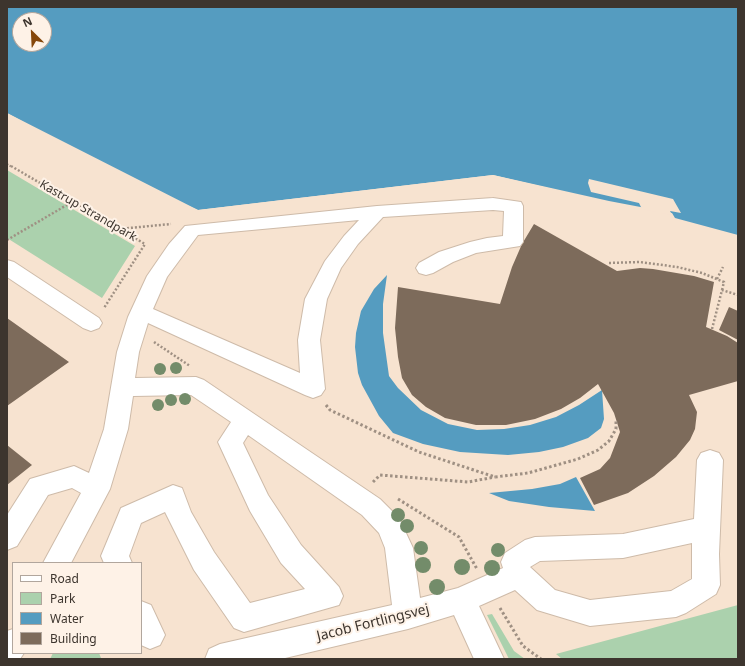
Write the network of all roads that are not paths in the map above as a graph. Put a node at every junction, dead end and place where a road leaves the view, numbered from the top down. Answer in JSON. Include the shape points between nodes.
{"nodes":[{"id":1,"x":377,"y":212,"type":"junction"},
{"id":2,"x":7,"y":266,"type":"edge"},
{"id":3,"x":426,"y":268,"type":"dead end"},
{"id":4,"x":141,"y":312,"type":"junction"},
{"id":5,"x":98,"y":316,"type":"road end"},
{"id":6,"x":122,"y":387,"type":"junction"},
{"id":7,"x":245,"y":421,"type":"junction"},
{"id":8,"x":710,"y":460,"type":"dead end"},
{"id":9,"x":97,"y":489,"type":"junction"},
{"id":10,"x":707,"y":528,"type":"junction"},
{"id":11,"x":7,"y":538,"type":"edge"},
{"id":12,"x":58,"y":562,"type":"edge"},
{"id":13,"x":118,"y":562,"type":"edge"},
{"id":14,"x":518,"y":575,"type":"junction"},
{"id":15,"x":461,"y":600,"type":"junction"},
{"id":16,"x":408,"y":615,"type":"junction"},
{"id":17,"x":12,"y":645,"type":"edge"},
{"id":18,"x":7,"y":654,"type":"edge"},
{"id":19,"x":220,"y":659,"type":"edge"},
{"id":20,"x":489,"y":659,"type":"edge"}],
"edges":[{"from":1,"to":3,"type":"street","via":[[493,204],[514,206],[513,242],[470,248]]},
{"from":1,"to":4,"type":"street","via":[[192,230],[158,276]]},
{"from":1,"to":4,"type":"street","via":[[351,240],[332,266],[316,299],[309,340],[313,389]]},
{"from":2,"to":5,"type":"street"},
{"from":4,"to":6,"type":"street","via":[[128,352]]},
{"from":6,"to":7,"type":"street","via":[[196,386]]},
{"from":6,"to":9,"type":"street","via":[[116,429]]},
{"from":7,"to":13,"type":"street","via":[[230,442],[259,503],[291,554],[330,596],[244,618],[204,561],[172,496],[130,516],[115,556]]},
{"from":7,"to":16,"type":"street","via":[[371,507],[390,526],[399,548]]},
{"from":8,"to":10,"type":"street"},
{"from":9,"to":11,"type":"street","via":[[74,477],[39,487]]},
{"from":9,"to":12,"type":"street"},
{"from":10,"to":14,"type":"street","via":[[623,546],[535,549],[515,562]]},
{"from":10,"to":14,"type":"street","via":[[706,585],[676,604],[590,612],[547,601]]},
{"from":14,"to":15,"type":"street","name":"Jacob Fortlingsvej"},
{"from":15,"to":16,"type":"street","name":"Jacob Fortlingsvej"},
{"from":15,"to":20,"type":"street"},
{"from":16,"to":19,"type":"street","name":"Jacob Fortlingsvej"},
{"from":17,"to":18,"type":"street"}]}
